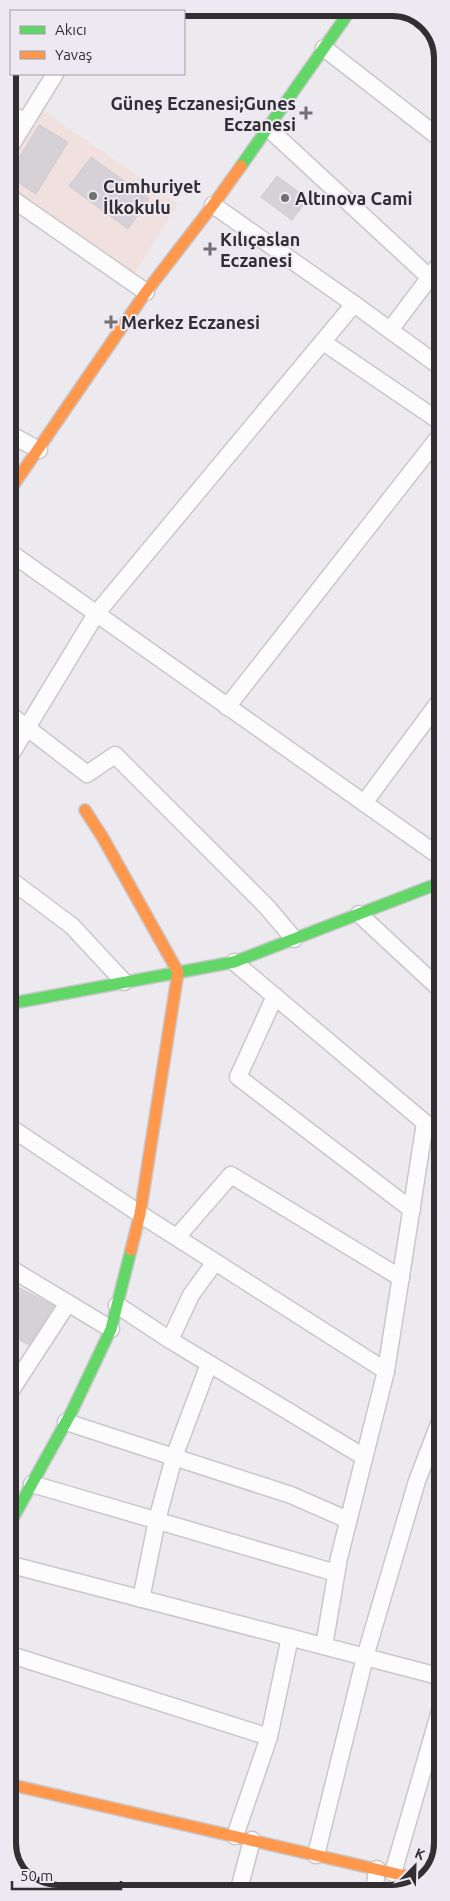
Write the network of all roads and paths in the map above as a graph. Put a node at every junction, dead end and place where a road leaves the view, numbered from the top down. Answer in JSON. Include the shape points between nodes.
{"nodes":[{"id":1,"x":346,"y":16,"type":"edge"},
{"id":2,"x":324,"y":48,"type":"junction"},
{"id":3,"x":54,"y":75,"type":"edge"},
{"id":4,"x":16,"y":117,"type":"edge"},
{"id":5,"x":25,"y":122,"type":"junction"},
{"id":6,"x":268,"y":128,"type":"junction"},
{"id":7,"x":434,"y":134,"type":"edge"},
{"id":8,"x":16,"y":137,"type":"edge"},
{"id":9,"x":16,"y":202,"type":"edge"},
{"id":10,"x":213,"y":205,"type":"junction"},
{"id":11,"x":434,"y":270,"type":"edge"},
{"id":12,"x":428,"y":276,"type":"junction"},
{"id":13,"x":146,"y":292,"type":"junction"},
{"id":14,"x":354,"y":304,"type":"junction"},
{"id":15,"x":390,"y":330,"type":"junction"},
{"id":16,"x":323,"y":342,"type":"junction"},
{"id":17,"x":434,"y":362,"type":"edge"},
{"id":18,"x":434,"y":418,"type":"edge"},
{"id":19,"x":16,"y":437,"type":"edge"},
{"id":20,"x":434,"y":442,"type":"edge"},
{"id":21,"x":39,"y":450,"type":"junction"},
{"id":22,"x":16,"y":482,"type":"edge"},
{"id":23,"x":16,"y":557,"type":"edge"},
{"id":24,"x":96,"y":614,"type":"junction"},
{"id":25,"x":227,"y":707,"type":"junction"},
{"id":26,"x":434,"y":709,"type":"edge"},
{"id":27,"x":16,"y":720,"type":"edge"},
{"id":28,"x":27,"y":728,"type":"junction"},
{"id":29,"x":16,"y":746,"type":"edge"},
{"id":30,"x":364,"y":804,"type":"junction"},
{"id":31,"x":85,"y":810,"type":"dead end"},
{"id":32,"x":434,"y":852,"type":"edge"},
{"id":33,"x":16,"y":884,"type":"edge"},
{"id":34,"x":434,"y":885,"type":"edge"},
{"id":35,"x":359,"y":914,"type":"junction"},
{"id":36,"x":294,"y":939,"type":"junction"},
{"id":37,"x":234,"y":962,"type":"junction"},
{"id":38,"x":178,"y":972,"type":"junction"},
{"id":39,"x":124,"y":982,"type":"junction"},
{"id":40,"x":434,"y":984,"type":"edge"},
{"id":41,"x":275,"y":996,"type":"junction"},
{"id":42,"x":16,"y":1002,"type":"edge"},
{"id":43,"x":425,"y":1123,"type":"junction"},
{"id":44,"x":434,"y":1130,"type":"edge"},
{"id":45,"x":16,"y":1131,"type":"edge"},
{"id":46,"x":412,"y":1210,"type":"junction"},
{"id":47,"x":140,"y":1214,"type":"junction"},
{"id":48,"x":176,"y":1237,"type":"junction"},
{"id":49,"x":215,"y":1262,"type":"junction"},
{"id":50,"x":16,"y":1272,"type":"edge"},
{"id":51,"x":401,"y":1278,"type":"junction"},
{"id":52,"x":68,"y":1303,"type":"junction"},
{"id":53,"x":117,"y":1305,"type":"junction"},
{"id":54,"x":111,"y":1329,"type":"junction"},
{"id":55,"x":170,"y":1340,"type":"junction"},
{"id":56,"x":209,"y":1364,"type":"junction"},
{"id":57,"x":386,"y":1371,"type":"junction"},
{"id":58,"x":16,"y":1383,"type":"edge"},
{"id":59,"x":66,"y":1422,"type":"junction"},
{"id":60,"x":434,"y":1437,"type":"edge"},
{"id":61,"x":174,"y":1457,"type":"junction"},
{"id":62,"x":364,"y":1457,"type":"junction"},
{"id":63,"x":32,"y":1484,"type":"junction"},
{"id":64,"x":16,"y":1513,"type":"edge"},
{"id":65,"x":157,"y":1520,"type":"junction"},
{"id":66,"x":348,"y":1520,"type":"junction"},
{"id":67,"x":16,"y":1566,"type":"edge"},
{"id":68,"x":336,"y":1573,"type":"junction"},
{"id":69,"x":141,"y":1598,"type":"junction"},
{"id":70,"x":290,"y":1637,"type":"junction"},
{"id":71,"x":324,"y":1646,"type":"junction"},
{"id":72,"x":16,"y":1657,"type":"edge"},
{"id":73,"x":365,"y":1657,"type":"junction"},
{"id":74,"x":434,"y":1675,"type":"edge"},
{"id":75,"x":434,"y":1727,"type":"edge"},
{"id":76,"x":269,"y":1738,"type":"junction"},
{"id":77,"x":16,"y":1786,"type":"edge"},
{"id":78,"x":235,"y":1836,"type":"junction"},
{"id":79,"x":252,"y":1840,"type":"junction"},
{"id":80,"x":316,"y":1855,"type":"junction"},
{"id":81,"x":385,"y":1871,"type":"junction"},
{"id":82,"x":414,"y":1878,"type":"edge"},
{"id":83,"x":240,"y":1885,"type":"edge"},
{"id":84,"x":378,"y":1885,"type":"edge"}],
"edges":[{"from":1,"to":2,"type":"street"},
{"from":2,"to":6,"type":"street"},
{"from":2,"to":7,"type":"street"},
{"from":3,"to":5,"type":"street"},
{"from":4,"to":5,"type":"street"},
{"from":5,"to":8,"type":"street"},
{"from":6,"to":10,"type":"street"},
{"from":6,"to":12,"type":"street"},
{"from":9,"to":13,"type":"street"},
{"from":10,"to":13,"type":"street"},
{"from":10,"to":14,"type":"street"},
{"from":11,"to":12,"type":"street"},
{"from":12,"to":15,"type":"street"},
{"from":13,"to":21,"type":"street"},
{"from":14,"to":15,"type":"street"},
{"from":14,"to":16,"type":"street"},
{"from":15,"to":17,"type":"street"},
{"from":16,"to":18,"type":"street"},
{"from":16,"to":24,"type":"street"},
{"from":19,"to":21,"type":"street"},
{"from":20,"to":25,"type":"street"},
{"from":21,"to":22,"type":"street"},
{"from":23,"to":24,"type":"street"},
{"from":24,"to":25,"type":"street"},
{"from":24,"to":28,"type":"street"},
{"from":25,"to":30,"type":"street"},
{"from":26,"to":30,"type":"street"},
{"from":27,"to":28,"type":"street"},
{"from":28,"to":29,"type":"street"},
{"from":28,"to":36,"type":"street","via":[[87,774],[115,755]]},
{"from":30,"to":32,"type":"street"},
{"from":31,"to":38,"type":"street"},
{"from":33,"to":39,"type":"street","via":[[72,926]]},
{"from":34,"to":35,"type":"street"},
{"from":35,"to":36,"type":"street"},
{"from":35,"to":40,"type":"street"},
{"from":36,"to":37,"type":"street"},
{"from":37,"to":38,"type":"street"},
{"from":37,"to":41,"type":"street"},
{"from":38,"to":39,"type":"street"},
{"from":38,"to":47,"type":"street"},
{"from":39,"to":42,"type":"street"},
{"from":41,"to":43,"type":"street"},
{"from":41,"to":46,"type":"street","via":[[238,1077]]},
{"from":43,"to":44,"type":"street"},
{"from":43,"to":46,"type":"street"},
{"from":45,"to":47,"type":"street"},
{"from":46,"to":51,"type":"street"},
{"from":47,"to":48,"type":"street"},
{"from":47,"to":53,"type":"street"},
{"from":48,"to":49,"type":"street"},
{"from":48,"to":51,"type":"street","via":[[231,1175]]},
{"from":49,"to":55,"type":"street","via":[[191,1295]]},
{"from":49,"to":57,"type":"street"},
{"from":50,"to":52,"type":"street"},
{"from":51,"to":57,"type":"street"},
{"from":52,"to":54,"type":"street"},
{"from":52,"to":58,"type":"street"},
{"from":53,"to":54,"type":"street"},
{"from":53,"to":55,"type":"street"},
{"from":54,"to":59,"type":"street"},
{"from":55,"to":56,"type":"street"},
{"from":56,"to":61,"type":"street"},
{"from":56,"to":62,"type":"street"},
{"from":57,"to":62,"type":"street"},
{"from":59,"to":61,"type":"street"},
{"from":59,"to":63,"type":"street"},
{"from":60,"to":73,"type":"street","via":[[417,1481]]},
{"from":61,"to":65,"type":"street"},
{"from":61,"to":66,"type":"street","via":[[291,1495]]},
{"from":62,"to":66,"type":"street"},
{"from":63,"to":64,"type":"street"},
{"from":63,"to":65,"type":"street"},
{"from":65,"to":68,"type":"street"},
{"from":65,"to":69,"type":"street"},
{"from":66,"to":68,"type":"street"},
{"from":67,"to":69,"type":"street"},
{"from":68,"to":71,"type":"street"},
{"from":69,"to":70,"type":"street"},
{"from":70,"to":71,"type":"street"},
{"from":70,"to":76,"type":"street"},
{"from":71,"to":73,"type":"street"},
{"from":72,"to":76,"type":"street"},
{"from":73,"to":74,"type":"street"},
{"from":73,"to":80,"type":"street"},
{"from":75,"to":81,"type":"street"},
{"from":76,"to":78,"type":"street"},
{"from":77,"to":78,"type":"street"},
{"from":78,"to":79,"type":"street"},
{"from":79,"to":80,"type":"street"},
{"from":79,"to":83,"type":"street"},
{"from":80,"to":81,"type":"street"},
{"from":81,"to":82,"type":"street"},
{"from":81,"to":84,"type":"street"}]}
